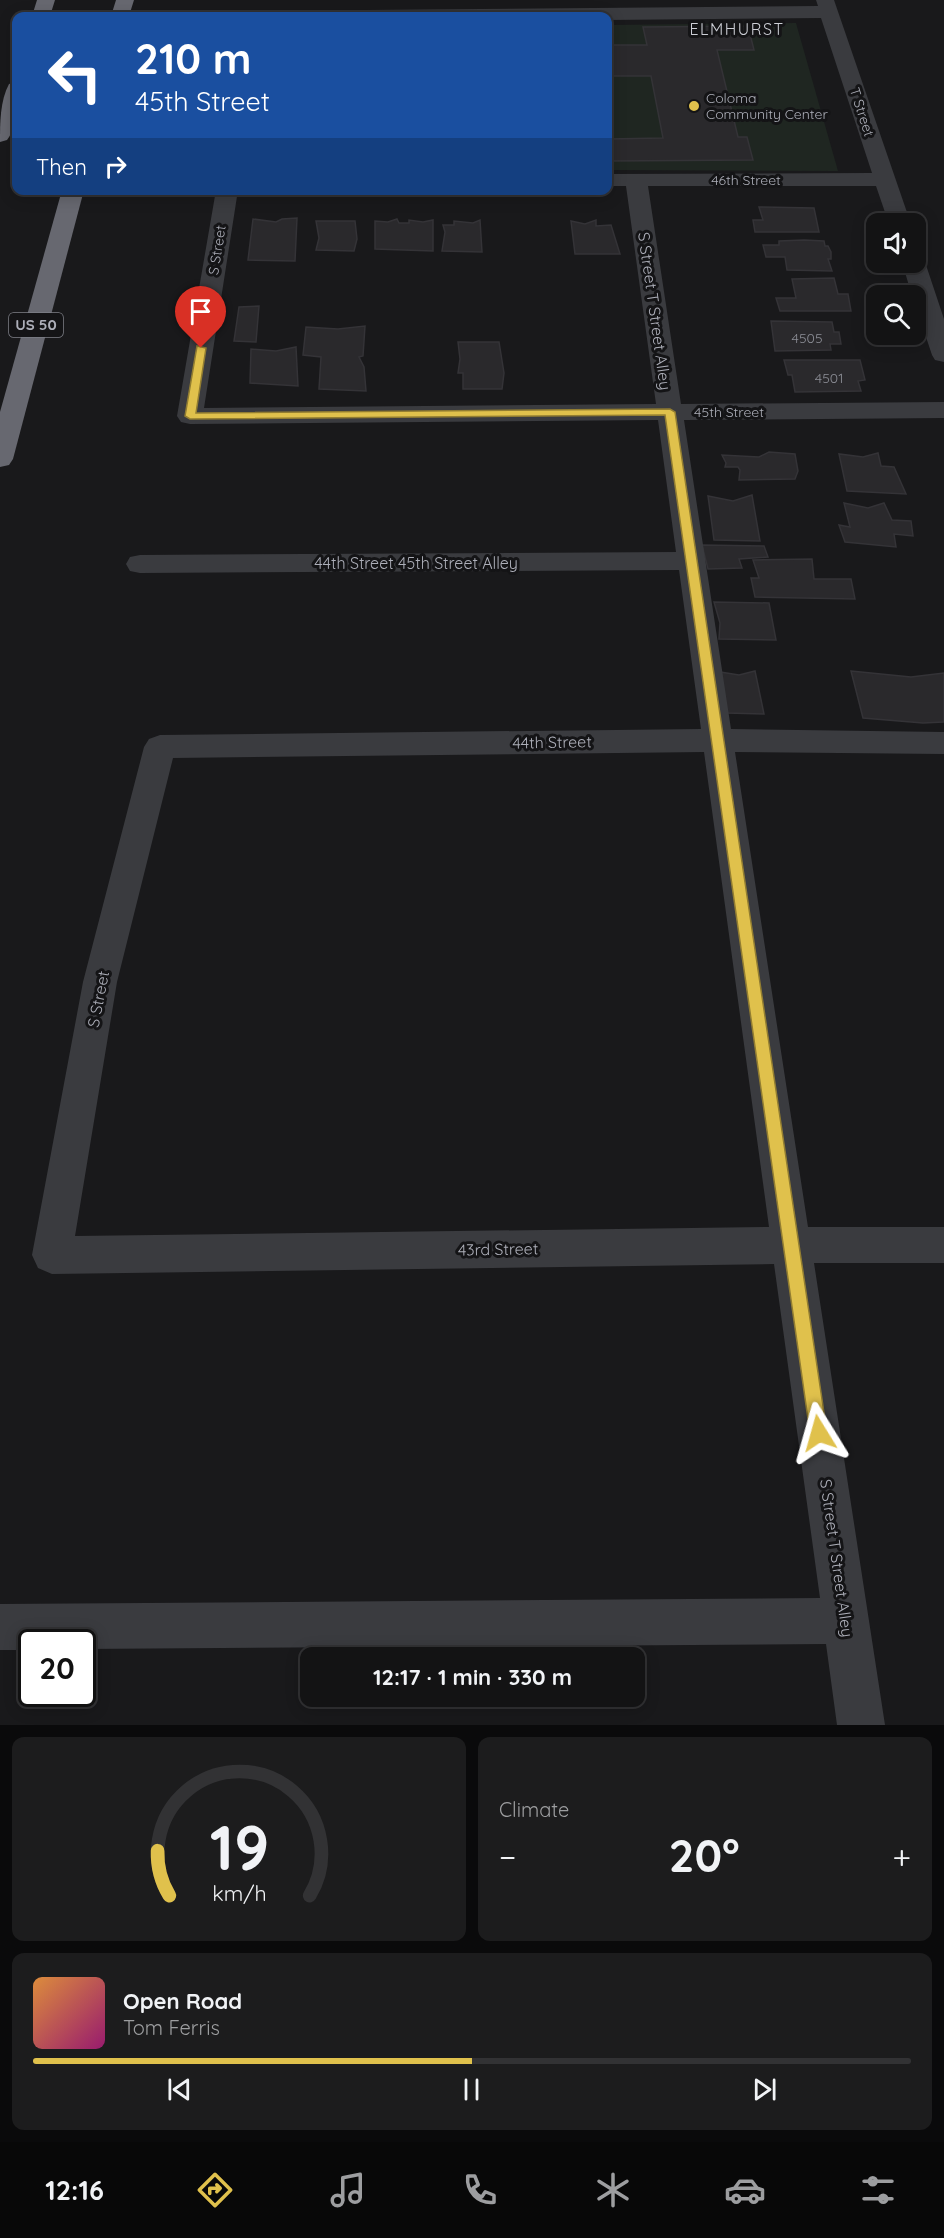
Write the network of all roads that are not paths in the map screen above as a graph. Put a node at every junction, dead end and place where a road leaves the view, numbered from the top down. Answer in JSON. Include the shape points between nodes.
{"nodes":[{"id":1,"x":827,"y":6,"type":"edge"},
{"id":2,"x":612,"y":7,"type":"edge"},
{"id":3,"x":474,"y":12,"type":"edge"},
{"id":4,"x":12,"y":100,"type":"edge"},
{"id":5,"x":0,"y":136,"type":"edge"},
{"id":6,"x":884,"y":178,"type":"junction"},
{"id":7,"x":612,"y":180,"type":"edge"},
{"id":8,"x":636,"y":180,"type":"junction"},
{"id":9,"x":72,"y":195,"type":"edge"},
{"id":10,"x":226,"y":195,"type":"edge"},
{"id":11,"x":896,"y":213,"type":"edge"},
{"id":12,"x":917,"y":273,"type":"edge"},
{"id":13,"x":944,"y":355,"type":"edge"},
{"id":14,"x":944,"y":410,"type":"edge"},
{"id":15,"x":670,"y":412,"type":"junction"},
{"id":16,"x":190,"y":416,"type":"joint"},
{"id":17,"x":0,"y":459,"type":"edge"},
{"id":18,"x":691,"y":561,"type":"junction"},
{"id":19,"x":140,"y":564,"type":"dead end"},
{"id":20,"x":718,"y":740,"type":"junction"},
{"id":21,"x":944,"y":743,"type":"edge"},
{"id":22,"x":160,"y":747,"type":"joint"},
{"id":23,"x":791,"y":1245,"type":"junction"},
{"id":24,"x":944,"y":1245,"type":"edge"},
{"id":25,"x":52,"y":1255,"type":"joint"},
{"id":26,"x":846,"y":1621,"type":"junction"},
{"id":27,"x":0,"y":1627,"type":"edge"},
{"id":28,"x":861,"y":1725,"type":"edge"}],
"edges":[{"from":1,"to":2,"type":"street"},
{"from":1,"to":6,"type":"street","name":"T Street"},
{"from":2,"to":3,"type":"street"},
{"from":4,"to":5,"type":"highway"},
{"from":6,"to":8,"type":"street","name":"46th Street"},
{"from":6,"to":11,"type":"street","name":"T Street"},
{"from":7,"to":8,"type":"street","name":"46th Street"},
{"from":8,"to":15,"type":"street","name":"S Street T Street Alley"},
{"from":9,"to":17,"type":"highway","number":"US 50"},
{"from":10,"to":16,"type":"street","name":"S Street"},
{"from":12,"to":13,"type":"street"},
{"from":14,"to":15,"type":"street","name":"45th Street"},
{"from":15,"to":16,"type":"street","name":"45th Street"},
{"from":15,"to":18,"type":"street","name":"S Street T Street Alley"},
{"from":18,"to":19,"type":"street","name":"44th Street 45th Street Alley"},
{"from":18,"to":20,"type":"street","name":"S Street T Street Alley"},
{"from":20,"to":21,"type":"street","name":"44th Street"},
{"from":20,"to":22,"type":"street","name":"44th Street"},
{"from":20,"to":23,"type":"street","name":"S Street T Street Alley"},
{"from":22,"to":25,"type":"street","name":"S Street","via":[[100,982]]},
{"from":23,"to":24,"type":"street","name":"43rd Street"},
{"from":23,"to":25,"type":"street","name":"43rd Street"},
{"from":23,"to":26,"type":"street","name":"S Street T Street Alley"},
{"from":26,"to":27,"type":"street"},
{"from":26,"to":28,"type":"street","name":"S Street T Street Alley"}]}
